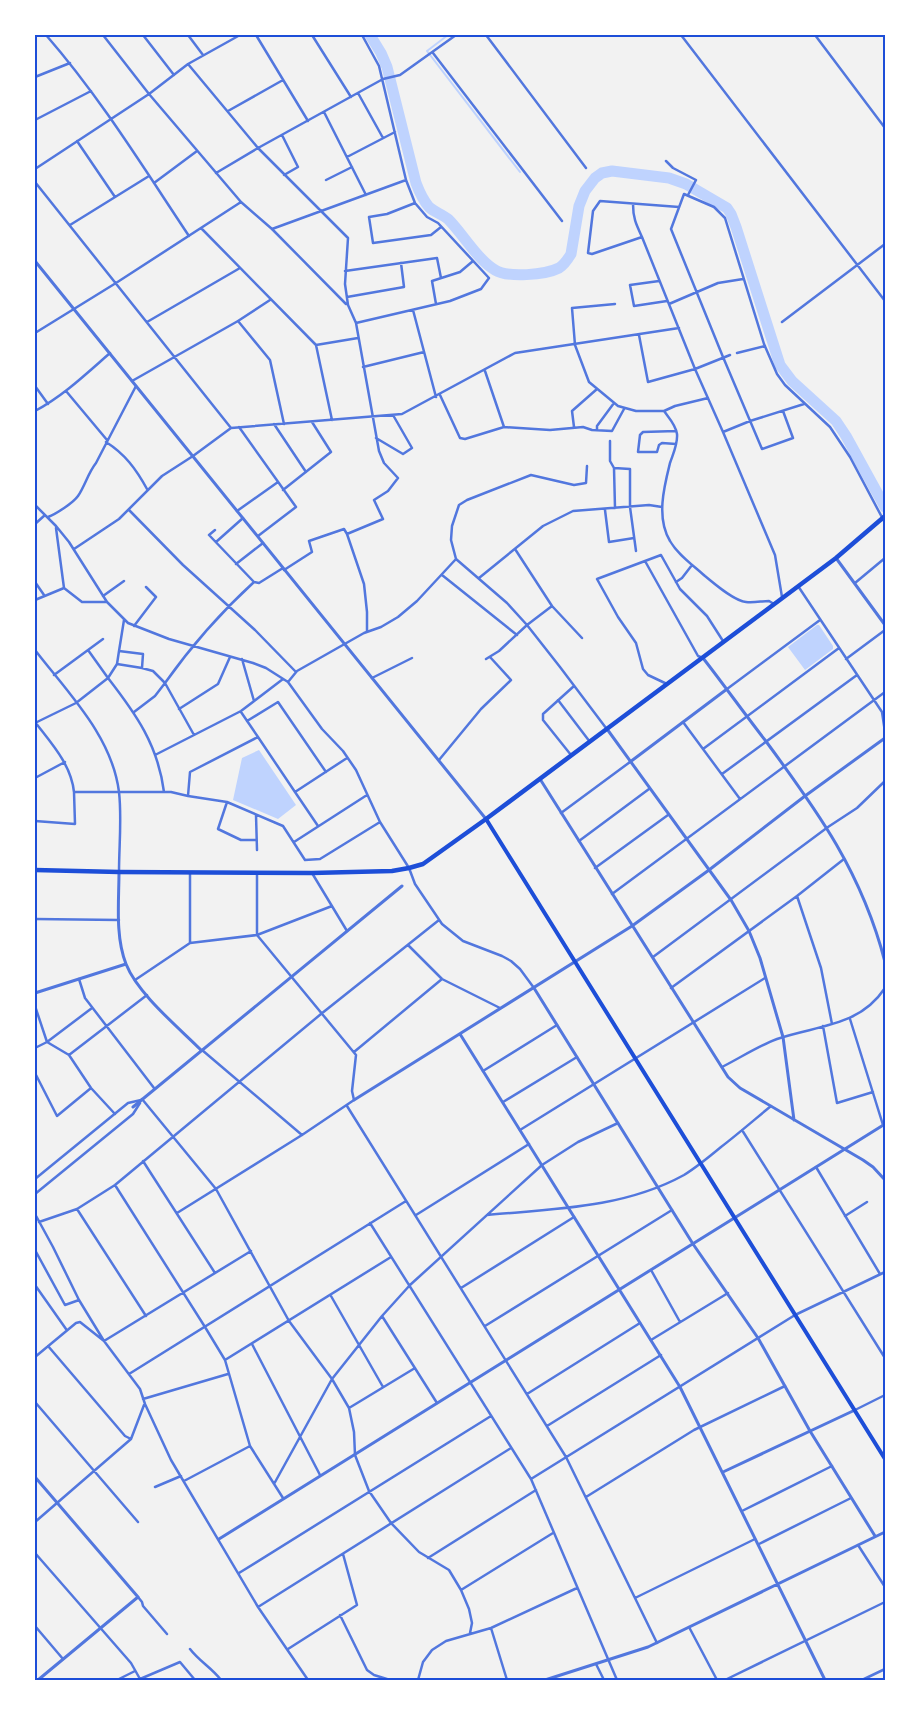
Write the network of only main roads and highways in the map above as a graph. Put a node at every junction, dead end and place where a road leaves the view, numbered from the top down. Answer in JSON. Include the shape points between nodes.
{"nodes":[{"id":1,"x":884,"y":519,"type":"edge"},
{"id":2,"x":486,"y":819,"type":"junction"},
{"id":3,"x":35,"y":870,"type":"edge"},
{"id":4,"x":885,"y":1460,"type":"edge"}],
"edges":[{"from":1,"to":2,"type":"highway"},
{"from":2,"to":3,"type":"highway","via":[[423,864],[379,872],[257,874]]},
{"from":2,"to":4,"type":"main road"}]}
